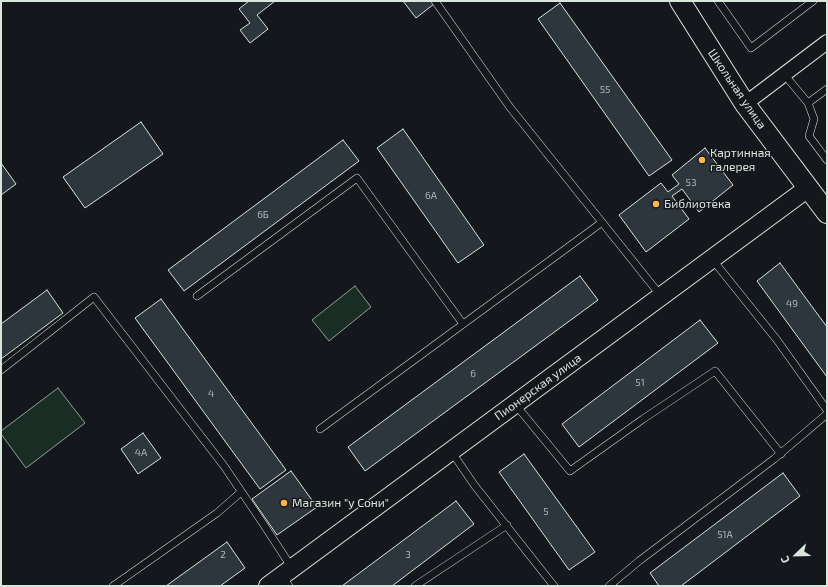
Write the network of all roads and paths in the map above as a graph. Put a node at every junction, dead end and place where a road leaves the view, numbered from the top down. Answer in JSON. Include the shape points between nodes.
{"nodes":[{"id":1,"x":435,"y":1,"type":"edge"},
{"id":2,"x":680,"y":1,"type":"edge"},
{"id":3,"x":718,"y":1,"type":"edge"},
{"id":4,"x":813,"y":1,"type":"edge"},
{"id":5,"x":827,"y":42,"type":"edge"},
{"id":6,"x":784,"y":74,"type":"junction"},
{"id":7,"x":827,"y":89,"type":"edge"},
{"id":8,"x":808,"y":103,"type":"junction"},
{"id":9,"x":745,"y":104,"type":"junction"},
{"id":10,"x":827,"y":160,"type":"edge"},
{"id":11,"x":808,"y":188,"type":"junction"},
{"id":12,"x":827,"y":213,"type":"edge"},
{"id":13,"x":601,"y":223,"type":"junction"},
{"id":14,"x":712,"y":258,"type":"junction"},
{"id":15,"x":198,"y":296,"type":"dead end"},
{"id":16,"x":661,"y":296,"type":"junction"},
{"id":17,"x":463,"y":324,"type":"junction"},
{"id":18,"x":1,"y":370,"type":"edge"},
{"id":19,"x":514,"y":404,"type":"junction"},
{"id":20,"x":827,"y":410,"type":"edge"},
{"id":21,"x":827,"y":414,"type":"edge"},
{"id":22,"x":320,"y":429,"type":"dead end"},
{"id":23,"x":451,"y":451,"type":"junction"},
{"id":24,"x":781,"y":454,"type":"junction"},
{"id":25,"x":241,"y":492,"type":"junction"},
{"id":26,"x":507,"y":526,"type":"junction"},
{"id":27,"x":283,"y":579,"type":"edge"},
{"id":28,"x":113,"y":586,"type":"edge"},
{"id":29,"x":415,"y":586,"type":"edge"},
{"id":30,"x":554,"y":586,"type":"edge"},
{"id":31,"x":609,"y":586,"type":"edge"}],
"edges":[{"from":1,"to":13,"type":"lane","via":[[509,106]]},
{"from":2,"to":9,"type":"main road","name":"Школьная улица"},
{"from":3,"to":4,"type":"lane","via":[[751,48]]},
{"from":5,"to":6,"type":"street"},
{"from":6,"to":8,"type":"lane"},
{"from":6,"to":9,"type":"street"},
{"from":7,"to":8,"type":"lane"},
{"from":8,"to":10,"type":"lane","via":[[814,119],[809,136]]},
{"from":9,"to":11,"type":"main road","name":"Школьная улица"},
{"from":11,"to":12,"type":"main road","name":"Школьная улица"},
{"from":11,"to":14,"type":"street","name":"Пионерская улица"},
{"from":13,"to":16,"type":"lane"},
{"from":13,"to":17,"type":"lane"},
{"from":14,"to":16,"type":"street","name":"Пионерская улица"},
{"from":14,"to":20,"type":"lane"},
{"from":15,"to":17,"type":"lane","via":[[357,178]]},
{"from":16,"to":19,"type":"street","name":"Пионерская улица"},
{"from":17,"to":22,"type":"lane"},
{"from":18,"to":25,"type":"lane","via":[[94,297]]},
{"from":19,"to":23,"type":"street","name":"Пионерская улица"},
{"from":19,"to":24,"type":"lane","via":[[570,471],[715,371]]},
{"from":21,"to":24,"type":"lane"},
{"from":23,"to":26,"type":"lane"},
{"from":23,"to":27,"type":"street","name":"Пионерская улица"},
{"from":24,"to":31,"type":"lane"},
{"from":25,"to":27,"type":"lane"},
{"from":25,"to":28,"type":"lane","via":[[217,513]]},
{"from":26,"to":29,"type":"lane"},
{"from":26,"to":30,"type":"lane"}]}
